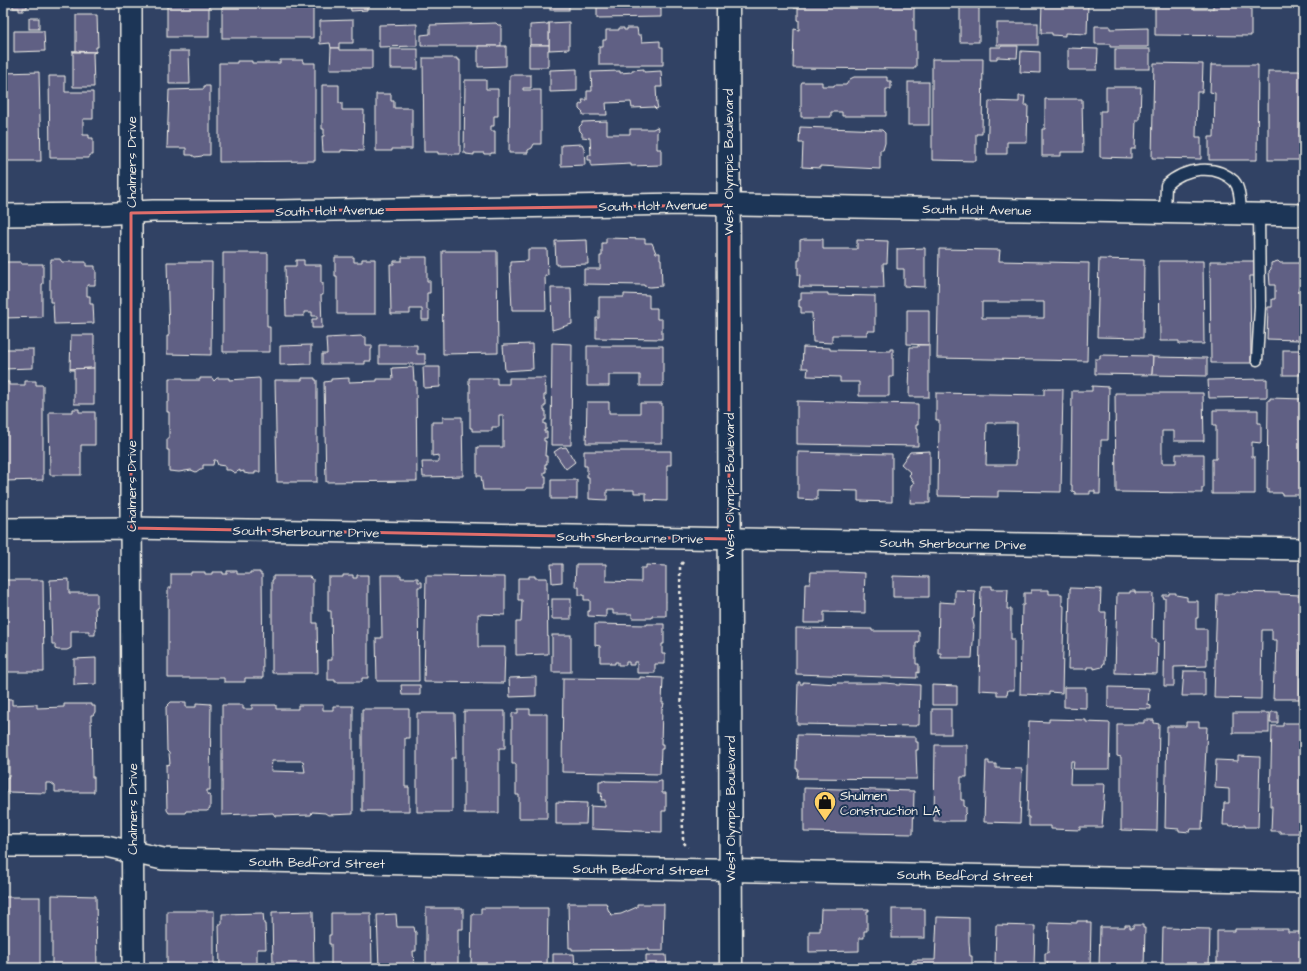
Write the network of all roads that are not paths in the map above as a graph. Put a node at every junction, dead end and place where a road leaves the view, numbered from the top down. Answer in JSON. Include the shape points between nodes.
{"nodes":[{"id":1,"x":131,"y":3,"type":"edge"},
{"id":2,"x":728,"y":3,"type":"edge"},
{"id":3,"x":729,"y":205,"type":"junction"},
{"id":4,"x":1165,"y":212,"type":"junction"},
{"id":5,"x":131,"y":213,"type":"junction"},
{"id":6,"x":1250,"y":214,"type":"junction"},
{"id":7,"x":3,"y":215,"type":"edge"},
{"id":8,"x":1304,"y":215,"type":"edge"},
{"id":9,"x":1257,"y":360,"type":"dead end"},
{"id":10,"x":131,"y":528,"type":"junction"},
{"id":11,"x":3,"y":529,"type":"edge"},
{"id":12,"x":730,"y":538,"type":"junction"},
{"id":13,"x":1304,"y":549,"type":"edge"},
{"id":14,"x":3,"y":846,"type":"edge"},
{"id":15,"x":132,"y":851,"type":"junction"},
{"id":16,"x":730,"y":870,"type":"junction"},
{"id":17,"x":1304,"y":882,"type":"edge"},
{"id":18,"x":133,"y":968,"type":"edge"},
{"id":19,"x":731,"y":968,"type":"edge"}],
"edges":[{"from":1,"to":5,"type":"street","name":"Chalmers Drive"},
{"from":2,"to":3,"type":"main road","name":"West Olympic Boulevard"},
{"from":3,"to":4,"type":"street","name":"South Holt Avenue"},
{"from":3,"to":5,"type":"street","name":"South Holt Avenue"},
{"from":3,"to":12,"type":"main road","name":"West Olympic Boulevard"},
{"from":4,"to":6,"type":"street","name":"South Holt Avenue"},
{"from":4,"to":6,"type":"lane","via":[[1166,185],[1174,178],[1192,170],[1207,170],[1220,173],[1234,182]]},
{"from":5,"to":7,"type":"street","name":"South Holt Avenue"},
{"from":5,"to":10,"type":"street","name":"Chalmers Drive"},
{"from":6,"to":8,"type":"street","name":"South Holt Avenue"},
{"from":6,"to":9,"type":"lane","via":[[1260,306]]},
{"from":10,"to":11,"type":"street","name":"South Sherbourne Drive"},
{"from":10,"to":12,"type":"street","name":"South Sherbourne Drive"},
{"from":10,"to":15,"type":"street","name":"Chalmers Drive"},
{"from":12,"to":13,"type":"street","name":"South Sherbourne Drive"},
{"from":12,"to":16,"type":"main road","name":"West Olympic Boulevard"},
{"from":14,"to":15,"type":"street","name":"South Bedford Street","via":[[106,846]]},
{"from":15,"to":16,"type":"street","name":"South Bedford Street","via":[[163,859]]},
{"from":15,"to":18,"type":"street","name":"Chalmers Drive"},
{"from":16,"to":17,"type":"street","name":"South Bedford Street"},
{"from":16,"to":19,"type":"main road","name":"West Olympic Boulevard"}]}
